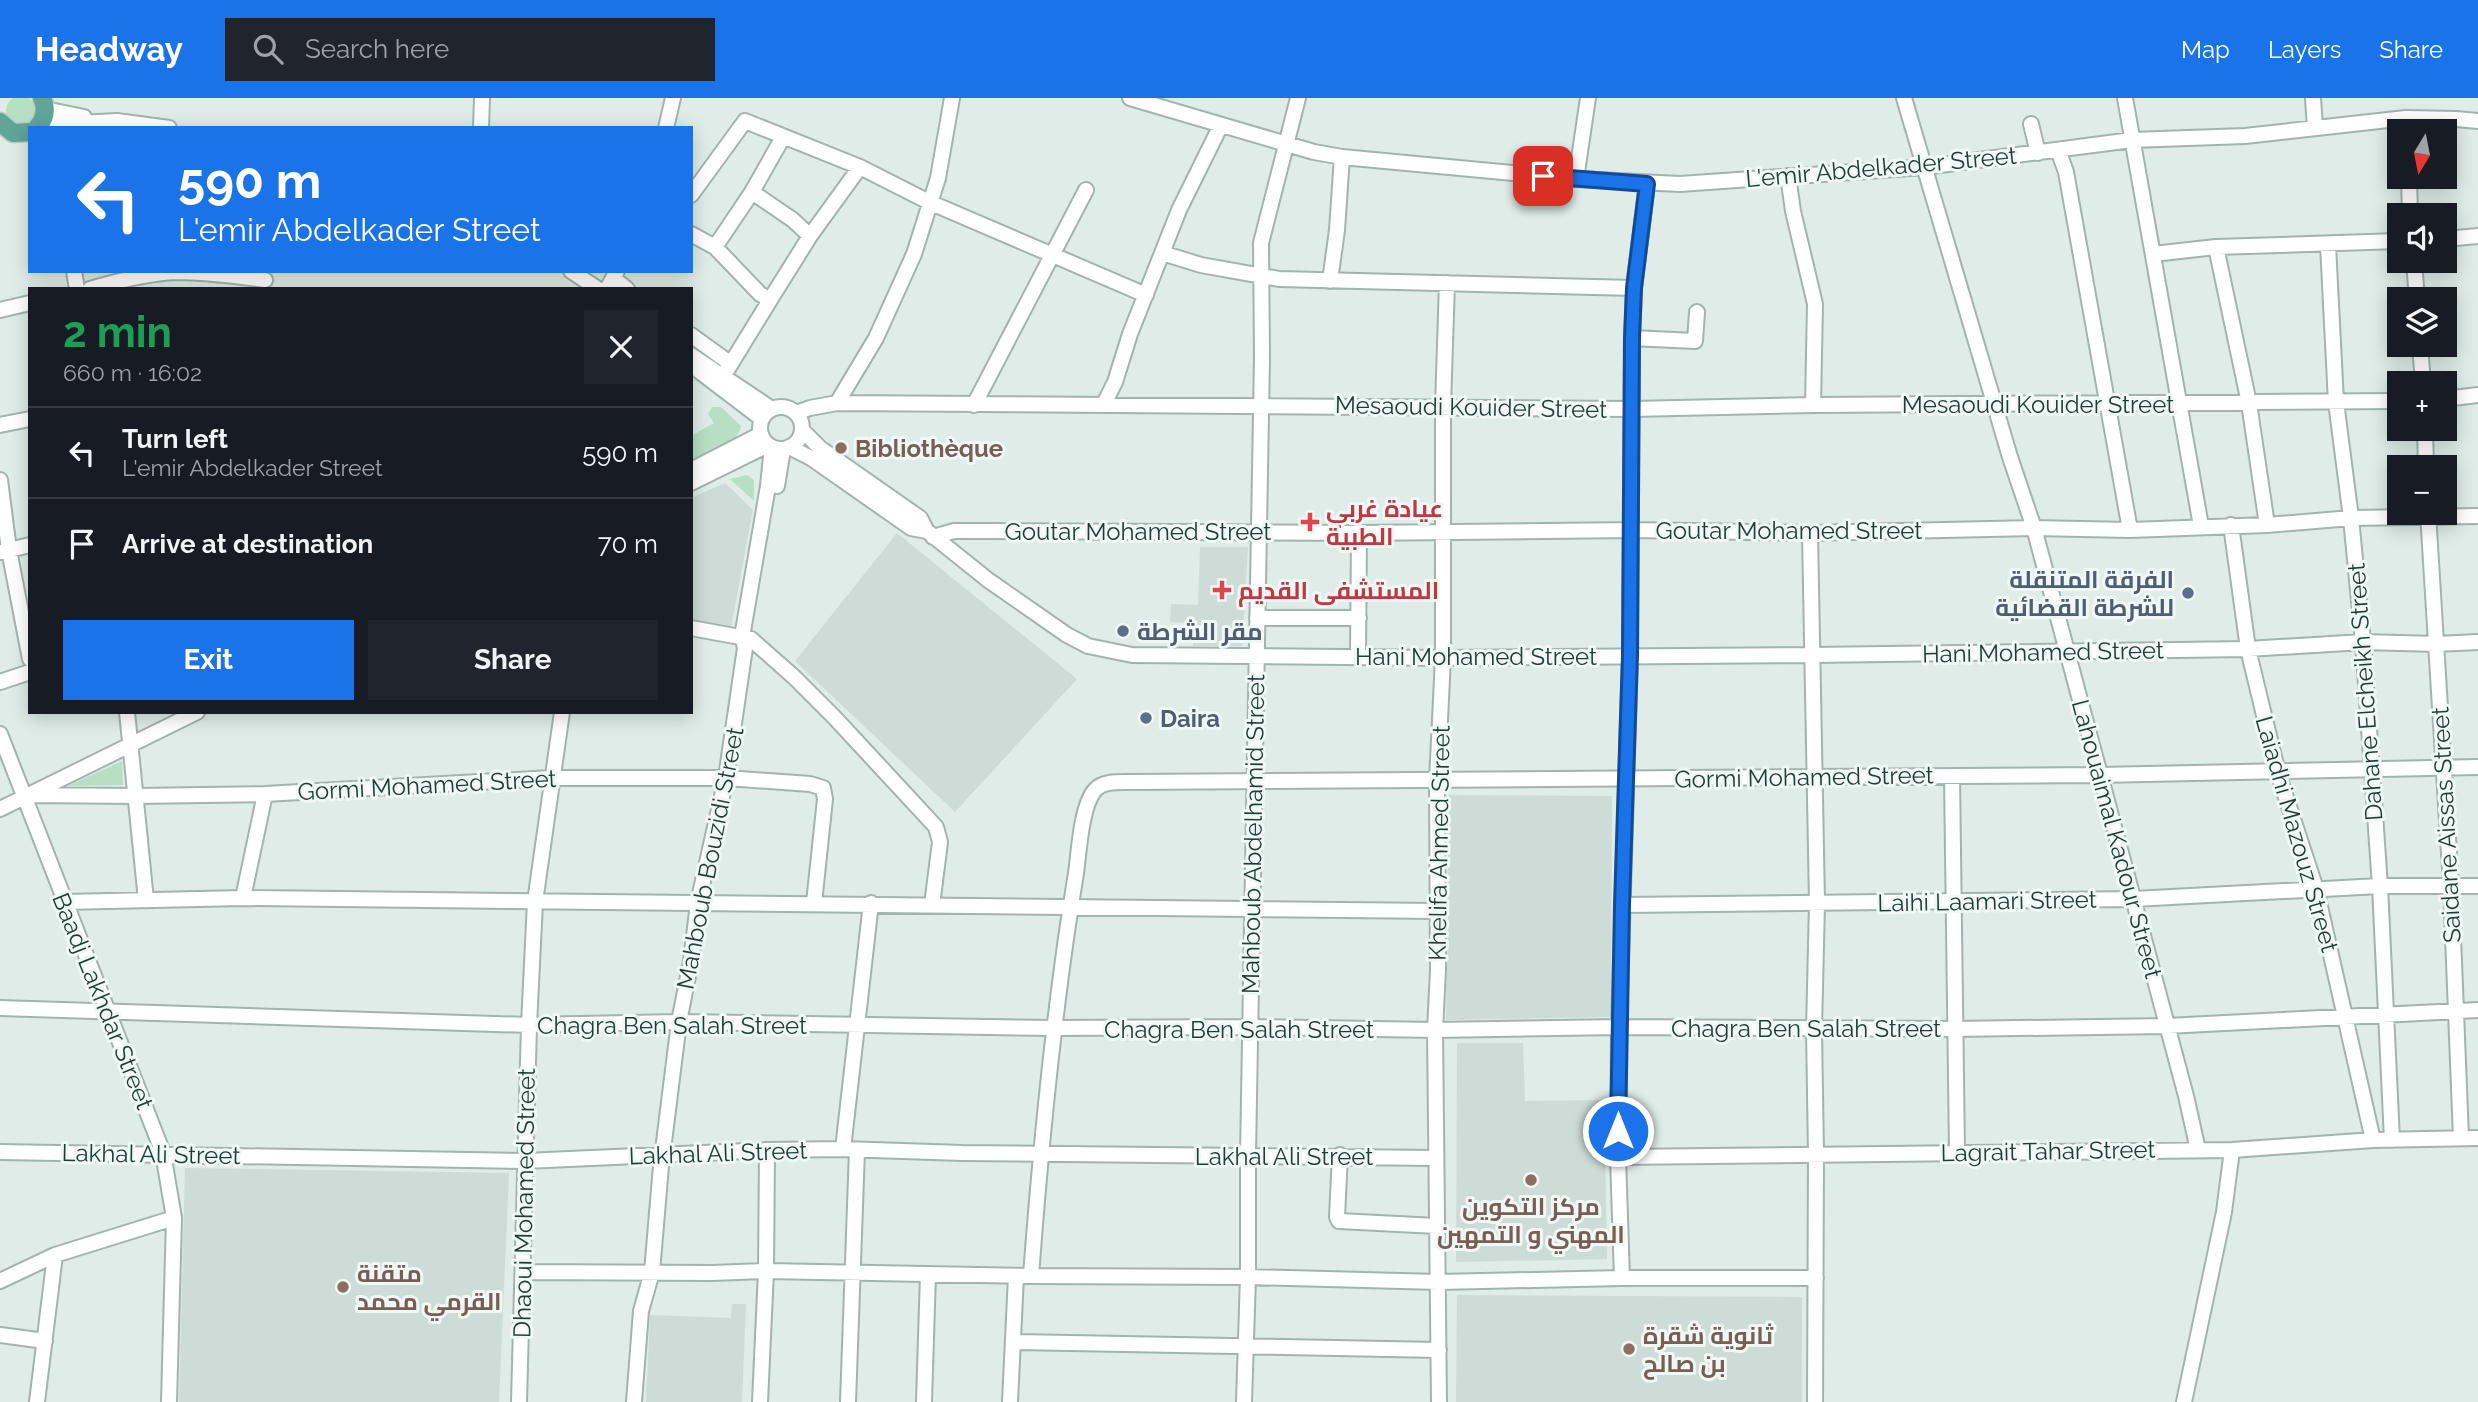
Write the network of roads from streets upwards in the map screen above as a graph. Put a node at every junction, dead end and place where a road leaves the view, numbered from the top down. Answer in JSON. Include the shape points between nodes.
{"nodes":[{"id":1,"x":482,"y":98,"type":"edge"},
{"id":2,"x":673,"y":98,"type":"edge"},
{"id":3,"x":952,"y":98,"type":"edge"},
{"id":4,"x":1130,"y":98,"type":"edge"},
{"id":5,"x":1297,"y":98,"type":"edge"},
{"id":6,"x":1588,"y":98,"type":"edge"},
{"id":7,"x":1904,"y":98,"type":"edge"},
{"id":8,"x":2125,"y":98,"type":"edge"},
{"id":9,"x":2313,"y":98,"type":"edge"},
{"id":10,"x":29,"y":118,"type":"edge"},
{"id":11,"x":2478,"y":121,"type":"edge"},
{"id":12,"x":2457,"y":122,"type":"edge"},
{"id":13,"x":2031,"y":124,"type":"dead end"},
{"id":14,"x":1221,"y":125,"type":"junction"},
{"id":15,"x":154,"y":126,"type":"edge"},
{"id":16,"x":481,"y":126,"type":"edge"},
{"id":17,"x":666,"y":126,"type":"edge"},
{"id":18,"x":2387,"y":126,"type":"edge"},
{"id":19,"x":2315,"y":128,"type":"junction"},
{"id":20,"x":783,"y":137,"type":"junction"},
{"id":21,"x":2132,"y":140,"type":"junction"},
{"id":22,"x":1286,"y":143,"type":"junction"},
{"id":23,"x":2058,"y":150,"type":"junction"},
{"id":24,"x":2038,"y":153,"type":"junction"},
{"id":25,"x":1342,"y":157,"type":"junction"},
{"id":26,"x":860,"y":167,"type":"junction"},
{"id":27,"x":1925,"y":167,"type":"junction"},
{"id":28,"x":1788,"y":176,"type":"junction"},
{"id":29,"x":1576,"y":179,"type":"junction"},
{"id":30,"x":1647,"y":184,"type":"junction"},
{"id":31,"x":1086,"y":190,"type":"dead end"},
{"id":32,"x":693,"y":192,"type":"edge"},
{"id":33,"x":752,"y":192,"type":"junction"},
{"id":34,"x":929,"y":202,"type":"junction"},
{"id":35,"x":693,"y":235,"type":"edge"},
{"id":36,"x":810,"y":236,"type":"junction"},
{"id":37,"x":2478,"y":236,"type":"edge"},
{"id":38,"x":2457,"y":238,"type":"edge"},
{"id":39,"x":2387,"y":243,"type":"edge"},
{"id":40,"x":2328,"y":245,"type":"junction"},
{"id":41,"x":715,"y":247,"type":"junction"},
{"id":42,"x":2216,"y":247,"type":"junction"},
{"id":43,"x":1162,"y":253,"type":"junction"},
{"id":44,"x":2153,"y":254,"type":"junction"},
{"id":45,"x":1052,"y":255,"type":"junction"},
{"id":46,"x":168,"y":273,"type":"edge"},
{"id":47,"x":197,"y":273,"type":"edge"},
{"id":48,"x":574,"y":273,"type":"edge"},
{"id":49,"x":1261,"y":276,"type":"junction"},
{"id":50,"x":265,"y":280,"type":"edge"},
{"id":51,"x":1329,"y":281,"type":"junction"},
{"id":52,"x":1447,"y":283,"type":"junction"},
{"id":53,"x":98,"y":287,"type":"edge"},
{"id":54,"x":595,"y":287,"type":"edge"},
{"id":55,"x":1634,"y":288,"type":"junction"},
{"id":56,"x":1146,"y":295,"type":"junction"},
{"id":57,"x":770,"y":300,"type":"junction"},
{"id":58,"x":28,"y":303,"type":"edge"},
{"id":59,"x":0,"y":310,"type":"edge"},
{"id":60,"x":1697,"y":312,"type":"dead end"},
{"id":61,"x":693,"y":337,"type":"edge"},
{"id":62,"x":1632,"y":338,"type":"junction"},
{"id":63,"x":693,"y":356,"type":"edge"},
{"id":64,"x":693,"y":366,"type":"edge"},
{"id":65,"x":728,"y":370,"type":"junction"},
{"id":66,"x":2478,"y":395,"type":"edge"},
{"id":67,"x":2457,"y":398,"type":"edge"},
{"id":68,"x":2387,"y":401,"type":"edge"},
{"id":69,"x":2336,"y":402,"type":"junction"},
{"id":70,"x":836,"y":403,"type":"junction"},
{"id":71,"x":2249,"y":403,"type":"junction"},
{"id":72,"x":1104,"y":404,"type":"junction"},
{"id":73,"x":1995,"y":404,"type":"junction"},
{"id":74,"x":2109,"y":404,"type":"junction"},
{"id":75,"x":2179,"y":404,"type":"junction"},
{"id":76,"x":974,"y":405,"type":"junction"},
{"id":77,"x":1261,"y":405,"type":"junction"},
{"id":78,"x":1813,"y":405,"type":"junction"},
{"id":79,"x":1443,"y":406,"type":"junction"},
{"id":80,"x":1631,"y":409,"type":"junction"},
{"id":81,"x":796,"y":413,"type":"junction"},
{"id":82,"x":767,"y":414,"type":"junction"},
{"id":83,"x":28,"y":419,"type":"edge"},
{"id":84,"x":0,"y":425,"type":"edge"},
{"id":85,"x":802,"y":430,"type":"junction"},
{"id":86,"x":774,"y":444,"type":"junction"},
{"id":87,"x":730,"y":465,"type":"junction"},
{"id":88,"x":693,"y":469,"type":"edge"},
{"id":89,"x":0,"y":481,"type":"edge"},
{"id":90,"x":693,"y":482,"type":"edge"},
{"id":91,"x":768,"y":486,"type":"junction"},
{"id":92,"x":2457,"y":515,"type":"edge"},
{"id":93,"x":2387,"y":516,"type":"edge"},
{"id":94,"x":2478,"y":516,"type":"edge"},
{"id":95,"x":2351,"y":518,"type":"junction"},
{"id":96,"x":2231,"y":525,"type":"junction"},
{"id":97,"x":2267,"y":525,"type":"junction"},
{"id":98,"x":2429,"y":525,"type":"edge"},
{"id":99,"x":2201,"y":526,"type":"junction"},
{"id":100,"x":2034,"y":528,"type":"junction"},
{"id":101,"x":1631,"y":530,"type":"junction"},
{"id":102,"x":2130,"y":530,"type":"junction"},
{"id":103,"x":1259,"y":532,"type":"junction"},
{"id":104,"x":1443,"y":532,"type":"junction"},
{"id":105,"x":1359,"y":533,"type":"junction"},
{"id":106,"x":1810,"y":533,"type":"junction"},
{"id":107,"x":930,"y":534,"type":"junction"},
{"id":108,"x":28,"y":545,"type":"edge"},
{"id":109,"x":5,"y":551,"type":"edge"},
{"id":110,"x":1257,"y":618,"type":"junction"},
{"id":111,"x":1359,"y":618,"type":"junction"},
{"id":112,"x":693,"y":628,"type":"edge"},
{"id":113,"x":746,"y":641,"type":"junction"},
{"id":114,"x":2362,"y":642,"type":"junction"},
{"id":115,"x":2478,"y":642,"type":"edge"},
{"id":116,"x":2437,"y":645,"type":"junction"},
{"id":117,"x":2248,"y":649,"type":"junction"},
{"id":118,"x":28,"y":650,"type":"edge"},
{"id":119,"x":2067,"y":652,"type":"junction"},
{"id":120,"x":1630,"y":655,"type":"junction"},
{"id":121,"x":1812,"y":655,"type":"junction"},
{"id":122,"x":1256,"y":656,"type":"junction"},
{"id":123,"x":1358,"y":657,"type":"junction"},
{"id":124,"x":1443,"y":657,"type":"junction"},
{"id":125,"x":28,"y":673,"type":"edge"},
{"id":126,"x":0,"y":682,"type":"edge"},
{"id":127,"x":127,"y":714,"type":"edge"},
{"id":128,"x":193,"y":714,"type":"edge"},
{"id":129,"x":562,"y":714,"type":"edge"},
{"id":130,"x":0,"y":734,"type":"edge"},
{"id":131,"x":130,"y":745,"type":"junction"},
{"id":132,"x":2444,"y":767,"type":"junction"},
{"id":133,"x":2478,"y":767,"type":"edge"},
{"id":134,"x":2370,"y":769,"type":"junction"},
{"id":135,"x":2278,"y":773,"type":"junction"},
{"id":136,"x":2099,"y":775,"type":"junction"},
{"id":137,"x":1952,"y":776,"type":"junction"},
{"id":138,"x":1815,"y":777,"type":"junction"},
{"id":139,"x":552,"y":778,"type":"junction"},
{"id":140,"x":726,"y":778,"type":"junction"},
{"id":141,"x":1626,"y":779,"type":"junction"},
{"id":142,"x":1437,"y":781,"type":"junction"},
{"id":143,"x":1254,"y":782,"type":"junction"},
{"id":144,"x":265,"y":794,"type":"junction"},
{"id":145,"x":26,"y":796,"type":"junction"},
{"id":146,"x":136,"y":796,"type":"junction"},
{"id":147,"x":0,"y":808,"type":"edge"},
{"id":148,"x":2380,"y":886,"type":"junction"},
{"id":149,"x":2451,"y":886,"type":"junction"},
{"id":150,"x":2478,"y":886,"type":"edge"},
{"id":151,"x":2316,"y":889,"type":"junction"},
{"id":152,"x":243,"y":898,"type":"junction"},
{"id":153,"x":2134,"y":899,"type":"junction"},
{"id":154,"x":146,"y":900,"type":"junction"},
{"id":155,"x":64,"y":902,"type":"junction"},
{"id":156,"x":535,"y":902,"type":"junction"},
{"id":157,"x":698,"y":902,"type":"junction"},
{"id":158,"x":1817,"y":902,"type":"junction"},
{"id":159,"x":1954,"y":902,"type":"junction"},
{"id":160,"x":814,"y":903,"type":"junction"},
{"id":161,"x":871,"y":903,"type":"junction"},
{"id":162,"x":932,"y":905,"type":"junction"},
{"id":163,"x":1071,"y":905,"type":"junction"},
{"id":164,"x":1622,"y":905,"type":"junction"},
{"id":165,"x":1252,"y":909,"type":"junction"},
{"id":166,"x":1438,"y":911,"type":"junction"},
{"id":167,"x":0,"y":1008,"type":"edge"},
{"id":168,"x":2454,"y":1010,"type":"junction"},
{"id":169,"x":2478,"y":1010,"type":"edge"},
{"id":170,"x":108,"y":1013,"type":"junction"},
{"id":171,"x":2388,"y":1014,"type":"junction"},
{"id":172,"x":2345,"y":1017,"type":"junction"},
{"id":173,"x":679,"y":1022,"type":"junction"},
{"id":174,"x":528,"y":1025,"type":"junction"},
{"id":175,"x":857,"y":1025,"type":"junction"},
{"id":176,"x":2166,"y":1026,"type":"junction"},
{"id":177,"x":1250,"y":1027,"type":"junction"},
{"id":178,"x":1619,"y":1027,"type":"junction"},
{"id":179,"x":1054,"y":1028,"type":"junction"},
{"id":180,"x":1954,"y":1029,"type":"junction"},
{"id":181,"x":1435,"y":1030,"type":"junction"},
{"id":182,"x":1814,"y":1030,"type":"junction"},
{"id":183,"x":2461,"y":1138,"type":"junction"},
{"id":184,"x":2478,"y":1138,"type":"edge"},
{"id":185,"x":2373,"y":1140,"type":"junction"},
{"id":186,"x":2392,"y":1140,"type":"junction"},
{"id":187,"x":850,"y":1149,"type":"junction"},
{"id":188,"x":767,"y":1150,"type":"junction"},
{"id":189,"x":2198,"y":1150,"type":"junction"},
{"id":190,"x":2232,"y":1150,"type":"junction"},
{"id":191,"x":0,"y":1152,"type":"edge"},
{"id":192,"x":1957,"y":1152,"type":"junction"},
{"id":193,"x":163,"y":1153,"type":"junction"},
{"id":194,"x":662,"y":1154,"type":"junction"},
{"id":195,"x":1040,"y":1154,"type":"junction"},
{"id":196,"x":1248,"y":1155,"type":"junction"},
{"id":197,"x":1340,"y":1155,"type":"junction"},
{"id":198,"x":1816,"y":1155,"type":"junction"},
{"id":199,"x":1618,"y":1157,"type":"junction"},
{"id":200,"x":1435,"y":1158,"type":"junction"},
{"id":201,"x":525,"y":1161,"type":"junction"},
{"id":202,"x":174,"y":1218,"type":"junction"},
{"id":203,"x":1437,"y":1226,"type":"junction"},
{"id":204,"x":55,"y":1255,"type":"junction"},
{"id":205,"x":766,"y":1271,"type":"junction"},
{"id":206,"x":523,"y":1272,"type":"junction"},
{"id":207,"x":652,"y":1272,"type":"junction"},
{"id":208,"x":855,"y":1273,"type":"junction"},
{"id":209,"x":928,"y":1274,"type":"junction"},
{"id":210,"x":1023,"y":1276,"type":"junction"},
{"id":211,"x":1248,"y":1277,"type":"junction"},
{"id":212,"x":1622,"y":1278,"type":"junction"},
{"id":213,"x":1816,"y":1278,"type":"junction"},
{"id":214,"x":0,"y":1281,"type":"edge"},
{"id":215,"x":1439,"y":1282,"type":"junction"},
{"id":216,"x":0,"y":1335,"type":"edge"},
{"id":217,"x":45,"y":1341,"type":"junction"},
{"id":218,"x":1013,"y":1342,"type":"junction"},
{"id":219,"x":1245,"y":1348,"type":"junction"},
{"id":220,"x":1439,"y":1350,"type":"junction"},
{"id":221,"x":37,"y":1402,"type":"edge"},
{"id":222,"x":169,"y":1402,"type":"edge"},
{"id":223,"x":519,"y":1402,"type":"edge"},
{"id":224,"x":634,"y":1402,"type":"edge"},
{"id":225,"x":760,"y":1402,"type":"edge"},
{"id":226,"x":848,"y":1402,"type":"edge"},
{"id":227,"x":924,"y":1402,"type":"edge"},
{"id":228,"x":1010,"y":1402,"type":"edge"},
{"id":229,"x":1244,"y":1402,"type":"edge"},
{"id":230,"x":1438,"y":1402,"type":"edge"},
{"id":231,"x":1815,"y":1402,"type":"edge"},
{"id":232,"x":2184,"y":1402,"type":"edge"}],
"edges":[{"from":1,"to":16,"type":"street"},
{"from":2,"to":17,"type":"street"},
{"from":3,"to":34,"type":"street","via":[[941,167]]},
{"from":4,"to":14,"type":"street"},
{"from":5,"to":22,"type":"street","name":"Mahboub Abdelhamid Street"},
{"from":6,"to":29,"type":"street"},
{"from":7,"to":27,"type":"street","name":"Lahouaimal Kadour Street"},
{"from":8,"to":21,"type":"street"},
{"from":9,"to":19,"type":"street"},
{"from":10,"to":15,"type":"street"},
{"from":11,"to":12,"type":"street","name":"L'emir Abdelkader Street"},
{"from":13,"to":24,"type":"street"},
{"from":14,"to":22,"type":"street","name":"L'emir Abdelkader Street"},
{"from":14,"to":43,"type":"street"},
{"from":18,"to":19,"type":"street","name":"L'emir Abdelkader Street"},
{"from":19,"to":21,"type":"street","name":"L'emir Abdelkader Street"},
{"from":20,"to":26,"type":"street"},
{"from":20,"to":32,"type":"street","via":[[743,122]]},
{"from":20,"to":33,"type":"street"},
{"from":21,"to":23,"type":"street","name":"L'emir Abdelkader Street"},
{"from":21,"to":44,"type":"street"},
{"from":22,"to":25,"type":"street","name":"L'emir Abdelkader Street"},
{"from":22,"to":49,"type":"street","name":"Mahboub Abdelhamid Street","via":[[1261,243]]},
{"from":23,"to":24,"type":"street","name":"L'emir Abdelkader Street"},
{"from":23,"to":74,"type":"street","via":[[2066,172]]},
{"from":24,"to":27,"type":"street","name":"L'emir Abdelkader Street"},
{"from":25,"to":29,"type":"street","name":"L'emir Abdelkader Street"},
{"from":25,"to":51,"type":"street"},
{"from":26,"to":34,"type":"street"},
{"from":26,"to":36,"type":"street"},
{"from":27,"to":28,"type":"street","name":"L'emir Abdelkader Street"},
{"from":27,"to":73,"type":"street","name":"Lahouaimal Kadour Street"},
{"from":28,"to":30,"type":"street","name":"L'emir Abdelkader Street"},
{"from":28,"to":78,"type":"street","via":[[1815,303]]},
{"from":29,"to":30,"type":"street","name":"L'emir Abdelkader Street"},
{"from":30,"to":55,"type":"street"},
{"from":31,"to":45,"type":"street"},
{"from":33,"to":36,"type":"street"},
{"from":33,"to":41,"type":"street"},
{"from":34,"to":45,"type":"street"},
{"from":34,"to":70,"type":"street","via":[[894,302]]},
{"from":35,"to":41,"type":"street"},
{"from":36,"to":57,"type":"street"},
{"from":37,"to":38,"type":"street"},
{"from":39,"to":40,"type":"street"},
{"from":40,"to":42,"type":"street"},
{"from":40,"to":69,"type":"street","name":"Dahane Elcheikh Street"},
{"from":41,"to":57,"type":"street"},
{"from":42,"to":44,"type":"street"},
{"from":42,"to":71,"type":"street"},
{"from":43,"to":49,"type":"street"},
{"from":43,"to":56,"type":"street"},
{"from":44,"to":75,"type":"street"},
{"from":45,"to":56,"type":"street"},
{"from":45,"to":76,"type":"street"},
{"from":46,"to":53,"type":"street"},
{"from":47,"to":50,"type":"street"},
{"from":48,"to":54,"type":"street"},
{"from":49,"to":51,"type":"street"},
{"from":49,"to":77,"type":"street","name":"Mahboub Abdelhamid Street"},
{"from":51,"to":52,"type":"street"},
{"from":52,"to":55,"type":"street"},
{"from":52,"to":79,"type":"street","name":"Khelifa Ahmed Street"},
{"from":55,"to":62,"type":"street"},
{"from":56,"to":72,"type":"street"},
{"from":57,"to":65,"type":"street"},
{"from":58,"to":59,"type":"street"},
{"from":60,"to":62,"type":"street","via":[[1695,341]]},
{"from":61,"to":65,"type":"street"},
{"from":62,"to":80,"type":"street"},
{"from":63,"to":65,"type":"street"},
{"from":64,"to":82,"type":"street"},
{"from":65,"to":82,"type":"street"},
{"from":66,"to":67,"type":"street"},
{"from":68,"to":69,"type":"street","name":"Mesaoudi Kouider Street"},
{"from":69,"to":71,"type":"street","name":"Mesaoudi Kouider Street"},
{"from":69,"to":95,"type":"street","name":"Dahane Elcheikh Street"},
{"from":70,"to":76,"type":"street","name":"Mesaoudi Kouider Street"},
{"from":70,"to":81,"type":"street","name":"Mesaoudi Kouider Street"},
{"from":71,"to":75,"type":"street","name":"Mesaoudi Kouider Street"},
{"from":71,"to":97,"type":"street"},
{"from":72,"to":76,"type":"street","name":"Mesaoudi Kouider Street"},
{"from":72,"to":77,"type":"street","name":"Mesaoudi Kouider Street"},
{"from":73,"to":74,"type":"street","name":"Mesaoudi Kouider Street"},
{"from":73,"to":78,"type":"street","name":"Mesaoudi Kouider Street"},
{"from":73,"to":100,"type":"street","name":"Lahouaimal Kadour Street"},
{"from":74,"to":75,"type":"street","name":"Mesaoudi Kouider Street"},
{"from":74,"to":102,"type":"street"},
{"from":75,"to":99,"type":"street"},
{"from":77,"to":79,"type":"street","name":"Mesaoudi Kouider Street"},
{"from":77,"to":103,"type":"street","name":"Mahboub Abdelhamid Street"},
{"from":78,"to":80,"type":"street","name":"Mesaoudi Kouider Street"},
{"from":79,"to":80,"type":"street","name":"Mesaoudi Kouider Street"},
{"from":79,"to":104,"type":"street","name":"Khelifa Ahmed Street"},
{"from":80,"to":101,"type":"street"},
{"from":81,"to":82,"type":"street","via":[[786,408]]},
{"from":81,"to":85,"type":"street"},
{"from":82,"to":86,"type":"street"},
{"from":83,"to":84,"type":"street"},
{"from":85,"to":86,"type":"street","via":[[795,443]]},
{"from":85,"to":107,"type":"street","via":[[820,448],[920,518]]},
{"from":86,"to":87,"type":"street"},
{"from":86,"to":88,"type":"street"},
{"from":86,"to":91,"type":"street"},
{"from":86,"to":107,"type":"street","name":"Hani Mohamed Street","via":[[811,458],[911,528]]},
{"from":86,"to":113,"type":"street"},
{"from":87,"to":90,"type":"street"},
{"from":87,"to":91,"type":"street","via":[[758,464]]},
{"from":89,"to":109,"type":"street"},
{"from":91,"to":113,"type":"street"},
{"from":92,"to":94,"type":"street","name":"Goutar Mohamed Street"},
{"from":93,"to":95,"type":"street","name":"Goutar Mohamed Street"},
{"from":95,"to":97,"type":"street","name":"Goutar Mohamed Street"},
{"from":95,"to":114,"type":"street","name":"Dahane Elcheikh Street"},
{"from":96,"to":97,"type":"street","name":"Goutar Mohamed Street"},
{"from":96,"to":99,"type":"street","name":"Goutar Mohamed Street"},
{"from":96,"to":117,"type":"street","name":"Laiadhi Mazouz Street"},
{"from":98,"to":116,"type":"street","name":"Saidane Aissas Street"},
{"from":99,"to":102,"type":"street","name":"Goutar Mohamed Street"},
{"from":100,"to":102,"type":"street","name":"Goutar Mohamed Street"},
{"from":100,"to":106,"type":"street","name":"Goutar Mohamed Street"},
{"from":100,"to":119,"type":"street","name":"Lahouaimal Kadour Street"},
{"from":101,"to":104,"type":"street","name":"Goutar Mohamed Street"},
{"from":101,"to":106,"type":"street","name":"Goutar Mohamed Street"},
{"from":101,"to":120,"type":"street"},
{"from":103,"to":105,"type":"street","name":"Goutar Mohamed Street"},
{"from":103,"to":107,"type":"street","name":"Goutar Mohamed Street"},
{"from":103,"to":110,"type":"street","name":"Mahboub Abdelhamid Street"},
{"from":104,"to":105,"type":"street","name":"Goutar Mohamed Street"},
{"from":104,"to":124,"type":"street","name":"Khelifa Ahmed Street"},
{"from":105,"to":111,"type":"street"},
{"from":106,"to":121,"type":"street"},
{"from":107,"to":122,"type":"street","name":"Hani Mohamed Street","via":[[1047,622],[1087,646],[1142,656]]},
{"from":108,"to":109,"type":"street"},
{"from":109,"to":118,"type":"street"},
{"from":110,"to":111,"type":"street"},
{"from":110,"to":122,"type":"street","name":"Mahboub Abdelhamid Street"},
{"from":111,"to":123,"type":"street"},
{"from":112,"to":113,"type":"street"},
{"from":113,"to":140,"type":"street","name":"Mahboub Bouzidi Street"},
{"from":113,"to":162,"type":"street","via":[[794,677],[938,830]]},
{"from":114,"to":116,"type":"street","name":"Hani Mohamed Street"},
{"from":114,"to":117,"type":"street","name":"Hani Mohamed Street"},
{"from":114,"to":134,"type":"street","name":"Dahane Elcheikh Street"},
{"from":115,"to":116,"type":"street","name":"Hani Mohamed Street"},
{"from":116,"to":132,"type":"street","name":"Saidane Aissas Street"},
{"from":117,"to":119,"type":"street","name":"Hani Mohamed Street"},
{"from":117,"to":135,"type":"street","name":"Laiadhi Mazouz Street"},
{"from":119,"to":121,"type":"street","name":"Hani Mohamed Street"},
{"from":119,"to":136,"type":"street","name":"Lahouaimal Kadour Street"},
{"from":120,"to":121,"type":"street","name":"Hani Mohamed Street"},
{"from":120,"to":124,"type":"street","name":"Hani Mohamed Street"},
{"from":120,"to":141,"type":"street"},
{"from":121,"to":138,"type":"street"},
{"from":122,"to":123,"type":"street","name":"Hani Mohamed Street"},
{"from":122,"to":143,"type":"street","name":"Mahboub Abdelhamid Street"},
{"from":123,"to":124,"type":"street","name":"Hani Mohamed Street"},
{"from":124,"to":142,"type":"street","name":"Khelifa Ahmed Street"},
{"from":125,"to":126,"type":"street"},
{"from":127,"to":131,"type":"street"},
{"from":128,"to":131,"type":"street"},
{"from":129,"to":139,"type":"street","name":"Dhaoui Mohamed Street"},
{"from":130,"to":145,"type":"street","name":"Baadj Lakhdar Street"},
{"from":131,"to":145,"type":"street"},
{"from":131,"to":146,"type":"street"},
{"from":132,"to":133,"type":"street","name":"Gormi Mohamed Street"},
{"from":132,"to":134,"type":"street","name":"Gormi Mohamed Street"},
{"from":132,"to":149,"type":"street","name":"Saidane Aissas Street"},
{"from":134,"to":135,"type":"street","name":"Gormi Mohamed Street"},
{"from":134,"to":148,"type":"street","name":"Dahane Elcheikh Street"},
{"from":135,"to":136,"type":"street","name":"Gormi Mohamed Street"},
{"from":135,"to":151,"type":"street","name":"Laiadhi Mazouz Street"},
{"from":136,"to":137,"type":"street","name":"Gormi Mohamed Street"},
{"from":136,"to":153,"type":"street","name":"Lahouaimal Kadour Street"},
{"from":137,"to":138,"type":"street","name":"Gormi Mohamed Street"},
{"from":137,"to":159,"type":"street"},
{"from":138,"to":141,"type":"street","name":"Gormi Mohamed Street"},
{"from":138,"to":158,"type":"street"},
{"from":139,"to":140,"type":"street","name":"Gormi Mohamed Street"},
{"from":139,"to":144,"type":"street","name":"Gormi Mohamed Street"},
{"from":139,"to":156,"type":"street","name":"Dhaoui Mohamed Street"},
{"from":140,"to":157,"type":"street","name":"Mahboub Bouzidi Street"},
{"from":140,"to":160,"type":"street","name":"Gormi Mohamed Street","via":[[822,788],[825,799]]},
{"from":141,"to":142,"type":"street","name":"Gormi Mohamed Street"},
{"from":141,"to":164,"type":"street"},
{"from":142,"to":143,"type":"street","name":"Gormi Mohamed Street"},
{"from":142,"to":166,"type":"street","name":"Khelifa Ahmed Street"},
{"from":143,"to":163,"type":"street","name":"Gormi Mohamed Street","via":[[1101,785],[1087,805]]},
{"from":143,"to":165,"type":"street","name":"Mahboub Abdelhamid Street"},
{"from":144,"to":146,"type":"street","name":"Gormi Mohamed Street"},
{"from":144,"to":152,"type":"street"},
{"from":145,"to":146,"type":"street","name":"Gormi Mohamed Street"},
{"from":145,"to":147,"type":"street"},
{"from":145,"to":155,"type":"street","name":"Baadj Lakhdar Street"},
{"from":146,"to":154,"type":"street"},
{"from":148,"to":149,"type":"street","name":"Laihi Laamari Street"},
{"from":148,"to":151,"type":"street","name":"Laihi Laamari Street"},
{"from":148,"to":171,"type":"street","name":"Dahane Elcheikh Street"},
{"from":149,"to":150,"type":"street","name":"Laihi Laamari Street"},
{"from":149,"to":168,"type":"street","name":"Saidane Aissas Street"},
{"from":151,"to":153,"type":"street","name":"Laihi Laamari Street"},
{"from":151,"to":172,"type":"street","name":"Laiadhi Mazouz Street"},
{"from":152,"to":154,"type":"street"},
{"from":152,"to":156,"type":"street"},
{"from":153,"to":159,"type":"street","name":"Laihi Laamari Street"},
{"from":153,"to":176,"type":"street","name":"Lahouaimal Kadour Street"},
{"from":154,"to":155,"type":"street"},
{"from":155,"to":170,"type":"street","name":"Baadj Lakhdar Street"},
{"from":156,"to":157,"type":"street"},
{"from":156,"to":174,"type":"street","name":"Dhaoui Mohamed Street"},
{"from":157,"to":160,"type":"street"},
{"from":157,"to":173,"type":"street","name":"Mahboub Bouzidi Street"},
{"from":158,"to":159,"type":"street","name":"Laihi Laamari Street"},
{"from":158,"to":164,"type":"street","name":"Laihi Laamari Street"},
{"from":158,"to":182,"type":"street"},
{"from":159,"to":180,"type":"street"},
{"from":160,"to":161,"type":"street"},
{"from":161,"to":162,"type":"street"},
{"from":161,"to":175,"type":"street"},
{"from":162,"to":163,"type":"street"},
{"from":163,"to":165,"type":"street"},
{"from":163,"to":179,"type":"street","name":"Gormi Mohamed Street"},
{"from":164,"to":178,"type":"street"},
{"from":165,"to":166,"type":"street"},
{"from":165,"to":177,"type":"street","name":"Mahboub Abdelhamid Street"},
{"from":166,"to":181,"type":"street","name":"Khelifa Ahmed Street"},
{"from":167,"to":170,"type":"street","name":"Chagra Ben Salah Street"},
{"from":168,"to":169,"type":"street","name":"Chagra Ben Salah Street"},
{"from":168,"to":171,"type":"street","name":"Chagra Ben Salah Street"},
{"from":168,"to":183,"type":"street","name":"Saidane Aissas Street"},
{"from":170,"to":174,"type":"street","name":"Chagra Ben Salah Street"},
{"from":170,"to":193,"type":"street","name":"Baadj Lakhdar Street"},
{"from":171,"to":172,"type":"street","name":"Chagra Ben Salah Street"},
{"from":171,"to":186,"type":"street","name":"Dahane Elcheikh Street"},
{"from":172,"to":176,"type":"street","name":"Chagra Ben Salah Street"},
{"from":172,"to":185,"type":"street","name":"Laiadhi Mazouz Street"},
{"from":173,"to":174,"type":"street","name":"Chagra Ben Salah Street"},
{"from":173,"to":175,"type":"street","name":"Chagra Ben Salah Street"},
{"from":173,"to":194,"type":"street","name":"Mahboub Bouzidi Street"},
{"from":174,"to":201,"type":"street","name":"Dhaoui Mohamed Street"},
{"from":175,"to":179,"type":"street","name":"Chagra Ben Salah Street"},
{"from":175,"to":187,"type":"street"},
{"from":176,"to":180,"type":"street","name":"Chagra Ben Salah Street"},
{"from":176,"to":189,"type":"street","name":"Lahouaimal Kadour Street"},
{"from":177,"to":179,"type":"street","name":"Chagra Ben Salah Street"},
{"from":177,"to":181,"type":"street","name":"Chagra Ben Salah Street"},
{"from":177,"to":196,"type":"street","name":"Mahboub Abdelhamid Street"},
{"from":178,"to":181,"type":"street","name":"Chagra Ben Salah Street"},
{"from":178,"to":182,"type":"street","name":"Chagra Ben Salah Street"},
{"from":178,"to":199,"type":"street"},
{"from":179,"to":195,"type":"street","name":"Gormi Mohamed Street"},
{"from":180,"to":182,"type":"street","name":"Chagra Ben Salah Street"},
{"from":180,"to":192,"type":"street"},
{"from":181,"to":200,"type":"street","name":"Khelifa Ahmed Street"},
{"from":182,"to":198,"type":"street"},
{"from":183,"to":184,"type":"street","name":"Lagrait Tahar Street"},
{"from":183,"to":186,"type":"street","name":"Lagrait Tahar Street"},
{"from":185,"to":186,"type":"street","name":"Lagrait Tahar Street"},
{"from":185,"to":190,"type":"street","name":"Lagrait Tahar Street"},
{"from":187,"to":188,"type":"street","name":"Lakhal Ali Street"},
{"from":187,"to":195,"type":"street","name":"Lakhal Ali Street"},
{"from":187,"to":208,"type":"street"},
{"from":188,"to":194,"type":"street","name":"Lakhal Ali Street"},
{"from":188,"to":205,"type":"street"},
{"from":189,"to":190,"type":"street","name":"Lagrait Tahar Street"},
{"from":189,"to":192,"type":"street","name":"Lagrait Tahar Street"},
{"from":190,"to":232,"type":"street","via":[[2224,1212]]},
{"from":191,"to":193,"type":"street","name":"Lakhal Ali Street"},
{"from":192,"to":198,"type":"street","name":"Lagrait Tahar Street"},
{"from":193,"to":201,"type":"street","name":"Lakhal Ali Street"},
{"from":193,"to":202,"type":"street","name":"Baadj Lakhdar Street"},
{"from":194,"to":201,"type":"street","name":"Lakhal Ali Street"},
{"from":194,"to":207,"type":"street","name":"Mahboub Bouzidi Street"},
{"from":195,"to":196,"type":"street","name":"Lakhal Ali Street"},
{"from":195,"to":210,"type":"street","name":"Gormi Mohamed Street"},
{"from":196,"to":197,"type":"street","name":"Lakhal Ali Street"},
{"from":196,"to":211,"type":"street","name":"Mahboub Abdelhamid Street"},
{"from":197,"to":200,"type":"street","name":"Lakhal Ali Street"},
{"from":197,"to":203,"type":"street","via":[[1339,1221]]},
{"from":198,"to":199,"type":"street","name":"Lagrait Tahar Street"},
{"from":198,"to":213,"type":"street"},
{"from":199,"to":212,"type":"street"},
{"from":200,"to":203,"type":"street","name":"Khelifa Ahmed Street"},
{"from":201,"to":206,"type":"street","name":"Dhaoui Mohamed Street"},
{"from":202,"to":204,"type":"street"},
{"from":202,"to":222,"type":"street","name":"Baadj Lakhdar Street"},
{"from":203,"to":215,"type":"street","name":"Khelifa Ahmed Street"},
{"from":204,"to":214,"type":"street"},
{"from":204,"to":217,"type":"street"},
{"from":205,"to":207,"type":"street"},
{"from":205,"to":208,"type":"street"},
{"from":205,"to":225,"type":"street"},
{"from":206,"to":207,"type":"street"},
{"from":206,"to":223,"type":"street","name":"Dhaoui Mohamed Street"},
{"from":207,"to":224,"type":"street","name":"Mahboub Bouzidi Street","via":[[641,1311]]},
{"from":208,"to":209,"type":"street"},
{"from":208,"to":226,"type":"street"},
{"from":209,"to":210,"type":"street"},
{"from":209,"to":227,"type":"street"},
{"from":210,"to":211,"type":"street"},
{"from":210,"to":218,"type":"street","name":"Gormi Mohamed Street"},
{"from":211,"to":215,"type":"street"},
{"from":211,"to":219,"type":"street","name":"Mahboub Abdelhamid Street"},
{"from":212,"to":213,"type":"street"},
{"from":212,"to":215,"type":"street"},
{"from":213,"to":231,"type":"street"},
{"from":215,"to":220,"type":"street","name":"Khelifa Ahmed Street"},
{"from":216,"to":217,"type":"street"},
{"from":217,"to":221,"type":"street"},
{"from":218,"to":219,"type":"street"},
{"from":218,"to":228,"type":"street","name":"Gormi Mohamed Street"},
{"from":219,"to":220,"type":"street"},
{"from":219,"to":229,"type":"street","name":"Mahboub Abdelhamid Street"},
{"from":220,"to":230,"type":"street","name":"Khelifa Ahmed Street"}]}
